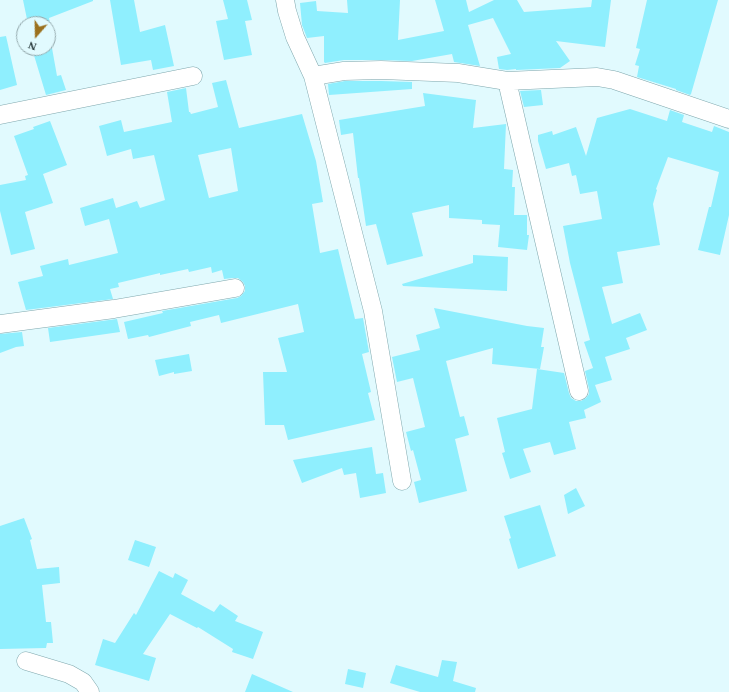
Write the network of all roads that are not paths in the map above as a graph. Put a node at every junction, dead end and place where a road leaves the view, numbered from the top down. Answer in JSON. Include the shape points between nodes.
{"nodes":[{"id":1,"x":285,"y":0,"type":"edge"},
{"id":2,"x":193,"y":76,"type":"dead end"},
{"id":3,"x":313,"y":76,"type":"junction"},
{"id":4,"x":507,"y":81,"type":"junction"},
{"id":5,"x":0,"y":115,"type":"edge"},
{"id":6,"x":729,"y":119,"type":"edge"},
{"id":7,"x":235,"y":288,"type":"dead end"},
{"id":8,"x":0,"y":324,"type":"edge"},
{"id":9,"x":579,"y":391,"type":"dead end"},
{"id":10,"x":402,"y":481,"type":"dead end"},
{"id":11,"x":26,"y":661,"type":"dead end"},
{"id":12,"x":90,"y":692,"type":"edge"}],
"edges":[{"from":1,"to":3,"type":"street","via":[[295,37]]},
{"from":2,"to":5,"type":"street"},
{"from":3,"to":4,"type":"street","via":[[344,71],[381,70],[458,74]]},
{"from":3,"to":10,"type":"street","via":[[373,311]]},
{"from":4,"to":6,"type":"street","via":[[597,77],[614,80]]},
{"from":4,"to":9,"type":"street"},
{"from":7,"to":8,"type":"street","via":[[114,309]]},
{"from":11,"to":12,"type":"street","via":[[69,674],[83,682]]}]}
